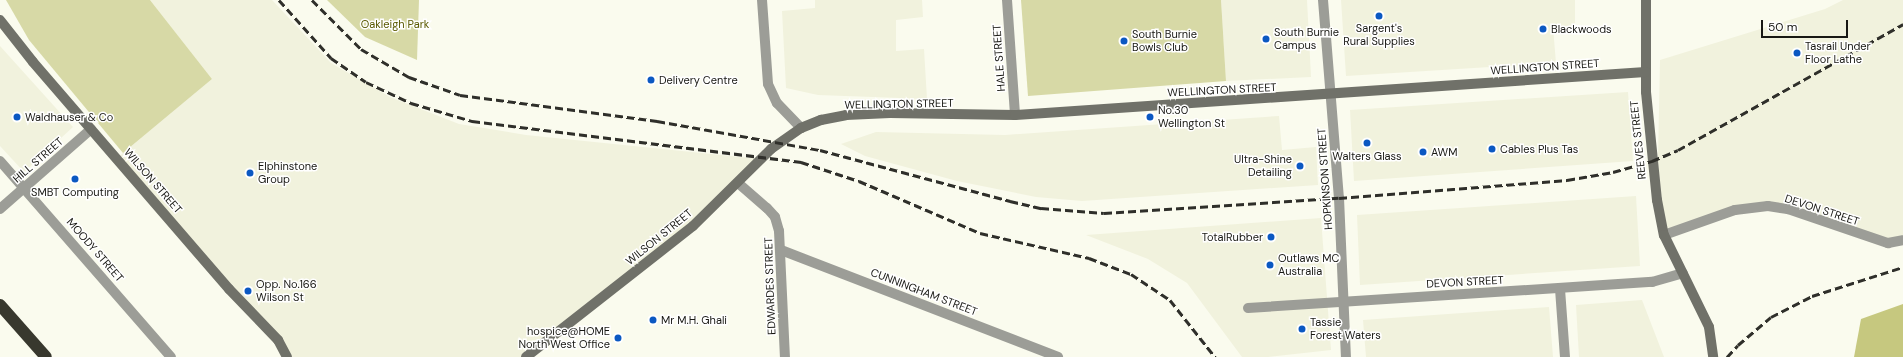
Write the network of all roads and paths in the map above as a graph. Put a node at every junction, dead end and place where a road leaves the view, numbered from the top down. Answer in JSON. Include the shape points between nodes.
{"nodes":[{"id":1,"x":762,"y":0,"type":"edge"},
{"id":2,"x":1008,"y":0,"type":"edge"},
{"id":3,"x":1323,"y":0,"type":"edge"},
{"id":4,"x":1646,"y":0,"type":"edge"},
{"id":5,"x":0,"y":20,"type":"edge"},
{"id":6,"x":1646,"y":72,"type":"junction"},
{"id":7,"x":1331,"y":95,"type":"junction"},
{"id":8,"x":1015,"y":114,"type":"junction"},
{"id":9,"x":800,"y":128,"type":"junction"},
{"id":10,"x":91,"y":129,"type":"junction"},
{"id":11,"x":0,"y":161,"type":"edge"},
{"id":12,"x":738,"y":183,"type":"junction"},
{"id":13,"x":24,"y":187,"type":"junction"},
{"id":14,"x":0,"y":209,"type":"edge"},
{"id":15,"x":1664,"y":235,"type":"junction"},
{"id":16,"x":1903,"y":240,"type":"edge"},
{"id":17,"x":781,"y":250,"type":"junction"},
{"id":18,"x":1683,"y":273,"type":"junction"},
{"id":19,"x":1560,"y":289,"type":"junction"},
{"id":20,"x":1343,"y":300,"type":"junction"},
{"id":21,"x":0,"y":306,"type":"edge"},
{"id":22,"x":1248,"y":308,"type":"dead end"},
{"id":23,"x":46,"y":357,"type":"edge"},
{"id":24,"x":171,"y":357,"type":"edge"},
{"id":25,"x":287,"y":357,"type":"edge"},
{"id":26,"x":526,"y":357,"type":"edge"},
{"id":27,"x":785,"y":357,"type":"edge"},
{"id":28,"x":1058,"y":357,"type":"edge"},
{"id":29,"x":1346,"y":357,"type":"edge"},
{"id":30,"x":1565,"y":357,"type":"edge"},
{"id":31,"x":1713,"y":357,"type":"edge"}],
"edges":[{"from":1,"to":9,"type":"street","via":[[768,84],[777,103]]},
{"from":2,"to":8,"type":"street","name":"HALE STREET"},
{"from":3,"to":7,"type":"street","name":"HOPKINSON STREET"},
{"from":4,"to":6,"type":"street","name":"REEVES STREET"},
{"from":5,"to":10,"type":"street","name":"WILSON STREET"},
{"from":6,"to":7,"type":"street","name":"WELLINGTON STREET"},
{"from":6,"to":15,"type":"street","name":"REEVES STREET","via":[[1652,162]]},
{"from":7,"to":8,"type":"street","name":"WELLINGTON STREET"},
{"from":7,"to":20,"type":"street","name":"HOPKINSON STREET"},
{"from":8,"to":9,"type":"street","name":"WELLINGTON STREET","via":[[846,115]]},
{"from":9,"to":12,"type":"street","name":"WILSON STREET","via":[[771,149]]},
{"from":10,"to":13,"type":"street","name":"HILL STREET"},
{"from":10,"to":25,"type":"street","name":"WILSON STREET","via":[[256,319],[278,340]]},
{"from":11,"to":13,"type":"street","name":"MOODY STREET"},
{"from":12,"to":17,"type":"street","name":"EDWARDES STREET","via":[[775,217]]},
{"from":12,"to":26,"type":"street","name":"WILSON STREET","via":[[664,250]]},
{"from":13,"to":14,"type":"street","name":"HILL STREET"},
{"from":13,"to":24,"type":"street","name":"MOODY STREET"},
{"from":15,"to":16,"type":"street","name":"DEVON STREET","via":[[1735,210],[1768,206],[1788,209],[1882,241]]},
{"from":15,"to":18,"type":"street","name":"REEVES STREET"},
{"from":17,"to":27,"type":"street","name":"EDWARDES STREET"},
{"from":17,"to":28,"type":"street","name":"CUNNINGHAM STREET"},
{"from":18,"to":19,"type":"street","name":"DEVON STREET","via":[[1652,282]]},
{"from":18,"to":31,"type":"street","name":"REEVES STREET","via":[[1708,327]]},
{"from":19,"to":20,"type":"street","name":"DEVON STREET"},
{"from":19,"to":30,"type":"street"},
{"from":20,"to":22,"type":"street","name":"DEVON STREET"},
{"from":20,"to":29,"type":"street","name":"HOPKINSON STREET"},
{"from":21,"to":23,"type":"highway"}]}
